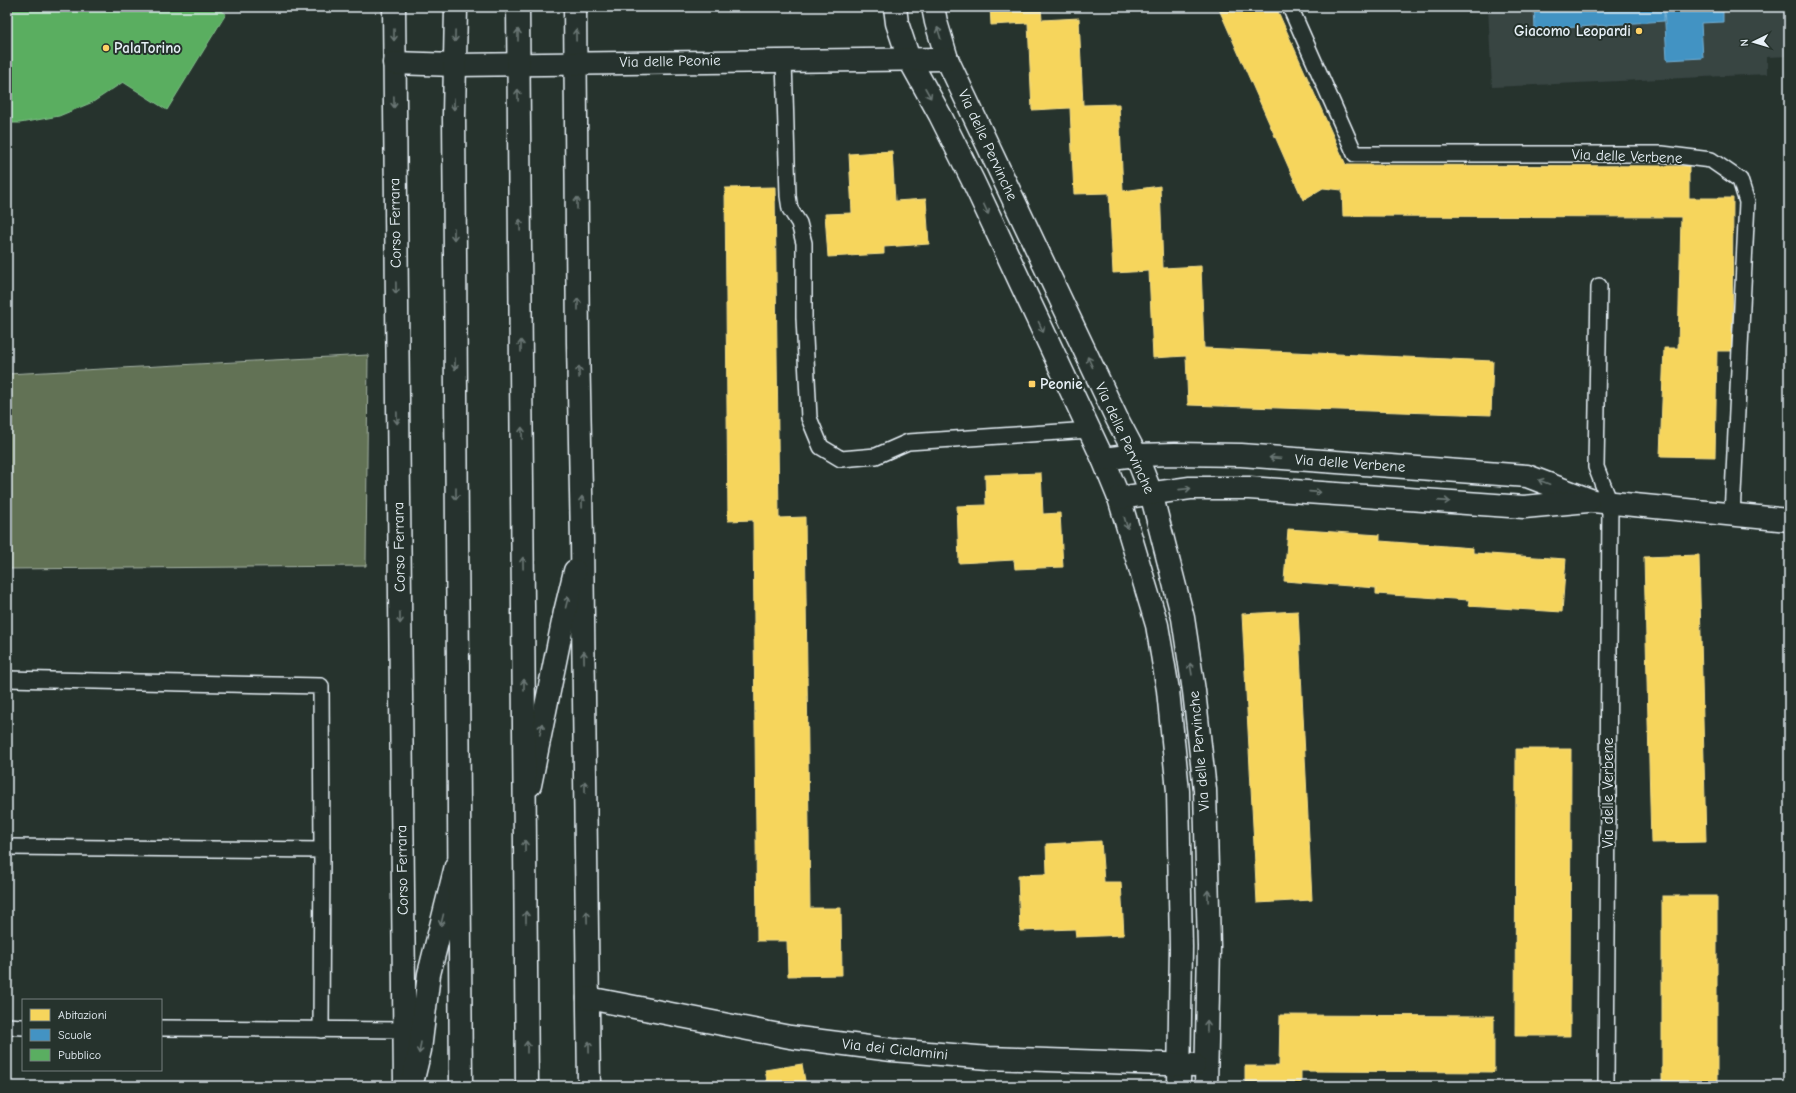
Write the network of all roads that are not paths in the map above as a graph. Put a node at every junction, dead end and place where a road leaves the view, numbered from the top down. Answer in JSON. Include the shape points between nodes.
{"nodes":[{"id":1,"x":394,"y":7,"type":"edge"},
{"id":2,"x":456,"y":7,"type":"edge"},
{"id":3,"x":518,"y":7,"type":"edge"},
{"id":4,"x":575,"y":7,"type":"edge"},
{"id":5,"x":895,"y":7,"type":"edge"},
{"id":6,"x":933,"y":7,"type":"edge"},
{"id":7,"x":1290,"y":7,"type":"edge"},
{"id":8,"x":909,"y":59,"type":"junction"},
{"id":9,"x":947,"y":59,"type":"junction"},
{"id":10,"x":784,"y":60,"type":"junction"},
{"id":11,"x":394,"y":63,"type":"junction"},
{"id":12,"x":576,"y":63,"type":"junction"},
{"id":13,"x":518,"y":64,"type":"junction"},
{"id":14,"x":455,"y":65,"type":"junction"},
{"id":15,"x":1599,"y":286,"type":"dead end"},
{"id":16,"x":1090,"y":430,"type":"junction"},
{"id":17,"x":1136,"y":455,"type":"junction"},
{"id":18,"x":1103,"y":459,"type":"junction"},
{"id":19,"x":1151,"y":493,"type":"junction"},
{"id":20,"x":1119,"y":498,"type":"junction"},
{"id":21,"x":1602,"y":502,"type":"junction"},
{"id":22,"x":1732,"y":515,"type":"junction"},
{"id":23,"x":1789,"y":520,"type":"edge"},
{"id":24,"x":582,"y":541,"type":"junction"},
{"id":25,"x":7,"y":679,"type":"edge"},
{"id":26,"x":525,"y":808,"type":"junction"},
{"id":27,"x":7,"y":847,"type":"edge"},
{"id":28,"x":322,"y":850,"type":"junction"},
{"id":29,"x":459,"y":855,"type":"junction"},
{"id":30,"x":1181,"y":947,"type":"junction"},
{"id":31,"x":1209,"y":948,"type":"junction"},
{"id":32,"x":588,"y":998,"type":"junction"},
{"id":33,"x":7,"y":1026,"type":"edge"},
{"id":34,"x":22,"y":1026,"type":"edge"},
{"id":35,"x":162,"y":1028,"type":"edge"},
{"id":36,"x":322,"y":1030,"type":"junction"},
{"id":37,"x":404,"y":1030,"type":"junction"},
{"id":38,"x":1179,"y":1064,"type":"junction"},
{"id":39,"x":1206,"y":1076,"type":"edge"},
{"id":40,"x":1606,"y":1084,"type":"dead end"},
{"id":41,"x":405,"y":1086,"type":"edge"},
{"id":42,"x":412,"y":1086,"type":"edge"},
{"id":43,"x":461,"y":1086,"type":"edge"},
{"id":44,"x":527,"y":1086,"type":"edge"},
{"id":45,"x":589,"y":1086,"type":"edge"},
{"id":46,"x":1179,"y":1086,"type":"edge"}],
"edges":[{"from":1,"to":11,"type":"street","name":"Corso Ferrara","one_way":true},
{"from":2,"to":14,"type":"street","one_way":true},
{"from":13,"to":3,"type":"street","one_way":true},
{"from":12,"to":4,"type":"street","one_way":true},
{"from":5,"to":8,"type":"street","name":"Via delle Pervinche","via":[[897,23]]},
{"from":9,"to":6,"type":"street","name":"Via delle Pervinche","one_way":true},
{"from":7,"to":22,"type":"lane","name":"Via delle Verbene","via":[[1355,154],[1662,154],[1711,160],[1740,180],[1747,202]]},
{"from":8,"to":9,"type":"street","name":"Via delle Peonie"},
{"from":8,"to":10,"type":"street","name":"Via delle Peonie"},
{"from":8,"to":16,"type":"street","name":"Via delle Pervinche","one_way":true,"via":[[940,115]]},
{"from":17,"to":9,"type":"street","name":"Via delle Pervinche","one_way":true},
{"from":10,"to":12,"type":"street","name":"Via delle Peonie"},
{"from":10,"to":16,"type":"lane","name":"Via delle Pervinche","via":[[788,196],[790,209],[800,223],[804,243],[804,318],[809,418],[821,447],[841,459],[876,456],[908,442]]},
{"from":11,"to":14,"type":"street","name":"Via delle Peonie"},
{"from":11,"to":37,"type":"street","name":"Corso Ferrara","one_way":true},
{"from":12,"to":13,"type":"street","name":"Via delle Peonie"},
{"from":24,"to":12,"type":"street","one_way":true},
{"from":13,"to":14,"type":"street","name":"Via delle Peonie"},
{"from":26,"to":13,"type":"street","one_way":true},
{"from":14,"to":29,"type":"street","one_way":true},
{"from":15,"to":21,"type":"lane","name":"Via delle Verbene","via":[[1596,467]]},
{"from":16,"to":18,"type":"street","name":"Via delle Pervinche"},
{"from":17,"to":18,"type":"street","name":"Via delle Verbene"},
{"from":17,"to":19,"type":"street","name":"Via delle Pervinche"},
{"from":21,"to":17,"type":"street","name":"Via delle Verbene","one_way":true,"via":[[1527,476],[1241,455]]},
{"from":18,"to":20,"type":"street","name":"Via delle Pervinche"},
{"from":19,"to":20,"type":"street","name":"Via delle Verbene"},
{"from":19,"to":21,"type":"street","name":"Via delle Verbene","one_way":true,"via":[[1190,488],[1249,488],[1524,507]]},
{"from":31,"to":19,"type":"street","name":"Via delle Pervinche","one_way":true,"via":[[1205,790],[1194,691],[1183,618]]},
{"from":20,"to":30,"type":"street","name":"Via delle Pervinche","one_way":true,"via":[[1157,624],[1168,690],[1178,791]]},
{"from":21,"to":22,"type":"street","name":"Via delle Verbene"},
{"from":21,"to":40,"type":"lane","name":"Via delle Verbene"},
{"from":22,"to":23,"type":"street","name":"Via delle Verbene"},
{"from":26,"to":24,"type":"street","one_way":true},
{"from":32,"to":24,"type":"street","one_way":true},
{"from":25,"to":28,"type":"lane","via":[[321,686]]},
{"from":44,"to":26,"type":"street","one_way":true},
{"from":27,"to":28,"type":"lane"},
{"from":28,"to":36,"type":"lane"},
{"from":29,"to":42,"type":"street","one_way":true,"via":[[429,974],[420,1050]]},
{"from":29,"to":43,"type":"street"},
{"from":30,"to":31,"type":"street"},
{"from":30,"to":38,"type":"street","name":"Via delle Pervinche"},
{"from":39,"to":31,"type":"street","name":"Via delle Pervinche","one_way":true},
{"from":32,"to":38,"type":"street","name":"Via dei Ciclamini","via":[[790,1037],[892,1050],[989,1058]]},
{"from":45,"to":32,"type":"street","one_way":true},
{"from":33,"to":34,"type":"lane"},
{"from":35,"to":36,"type":"lane"},
{"from":36,"to":37,"type":"lane"},
{"from":37,"to":41,"type":"street","name":"Corso Ferrara"},
{"from":38,"to":39,"type":"street","name":"Via dei Ciclamini"},
{"from":38,"to":46,"type":"street","name":"Via delle Pervinche"}]}
